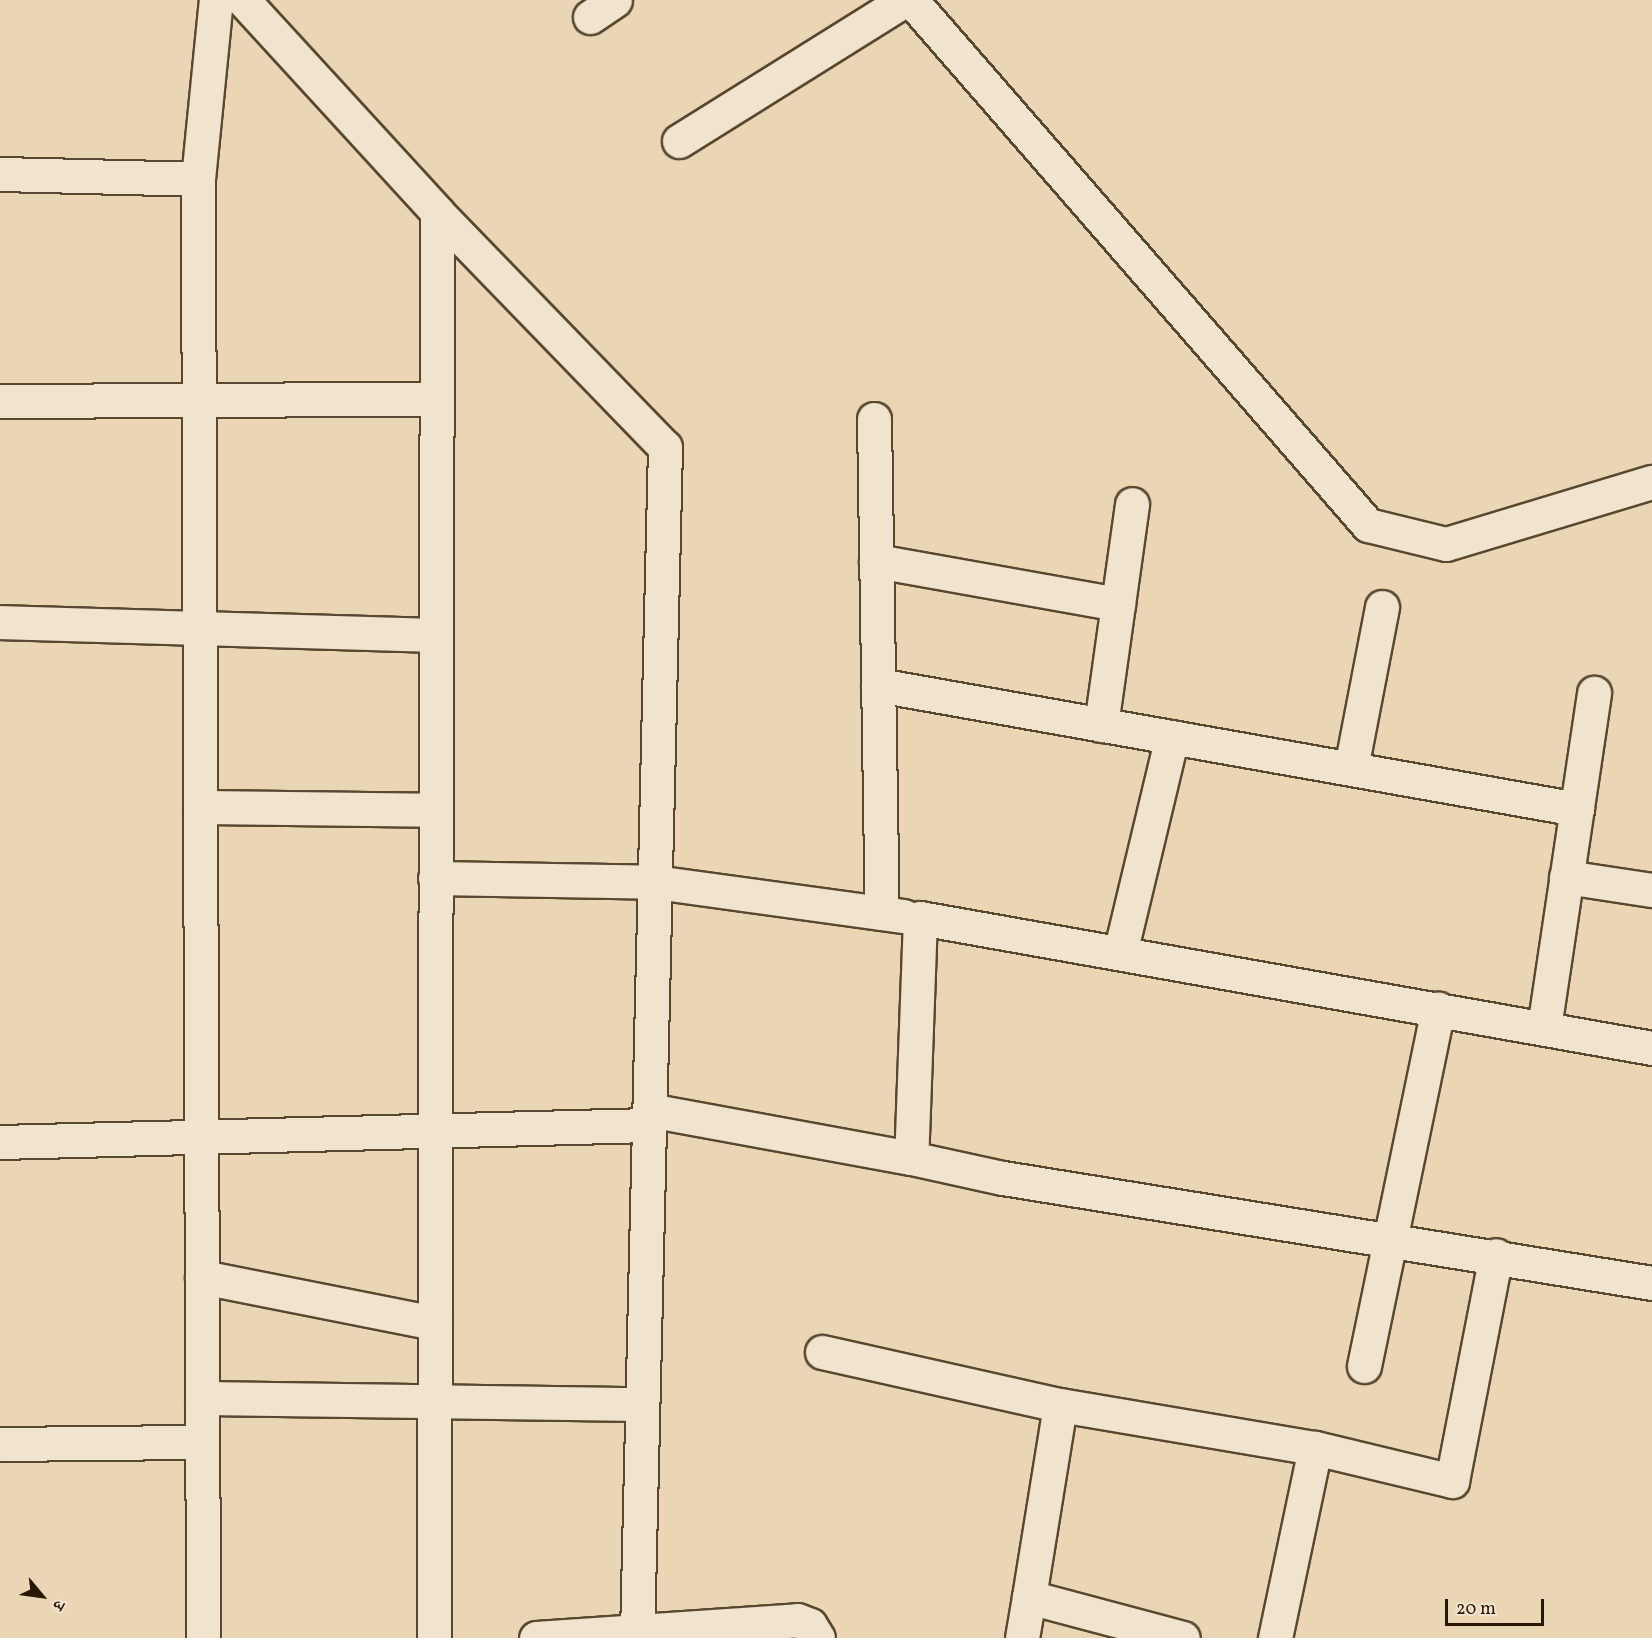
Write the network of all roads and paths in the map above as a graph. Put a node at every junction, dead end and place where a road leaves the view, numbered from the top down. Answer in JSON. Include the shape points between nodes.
{"nodes":[{"id":1,"x":216,"y":0,"type":"edge"},
{"id":2,"x":243,"y":0,"type":"edge"},
{"id":3,"x":905,"y":0,"type":"edge"},
{"id":4,"x":912,"y":0,"type":"edge"},
{"id":5,"x":679,"y":141,"type":"dead end"},
{"id":6,"x":0,"y":174,"type":"edge"},
{"id":7,"x":198,"y":179,"type":"junction"},
{"id":8,"x":437,"y":212,"type":"junction"},
{"id":9,"x":436,"y":399,"type":"junction"},
{"id":10,"x":199,"y":400,"type":"junction"},
{"id":11,"x":0,"y":401,"type":"edge"},
{"id":12,"x":874,"y":418,"type":"dead end"},
{"id":13,"x":1652,"y":482,"type":"edge"},
{"id":14,"x":1132,"y":504,"type":"dead end"},
{"id":15,"x":876,"y":561,"type":"junction"},
{"id":16,"x":1118,"y":604,"type":"junction"},
{"id":17,"x":1382,"y":607,"type":"dead end"},
{"id":18,"x":0,"y":622,"type":"edge"},
{"id":19,"x":200,"y":628,"type":"junction"},
{"id":20,"x":436,"y":634,"type":"junction"},
{"id":21,"x":878,"y":686,"type":"junction"},
{"id":22,"x":1594,"y":693,"type":"dead end"},
{"id":23,"x":1101,"y":724,"type":"junction"},
{"id":24,"x":1172,"y":737,"type":"junction"},
{"id":25,"x":1351,"y":768,"type":"junction"},
{"id":26,"x":200,"y":807,"type":"junction"},
{"id":27,"x":1577,"y":809,"type":"junction"},
{"id":28,"x":435,"y":810,"type":"junction"},
{"id":29,"x":435,"y":878,"type":"junction"},
{"id":30,"x":1566,"y":878,"type":"junction"},
{"id":31,"x":655,"y":882,"type":"junction"},
{"id":32,"x":1652,"y":890,"type":"edge"},
{"id":33,"x":882,"y":913,"type":"junction"},
{"id":34,"x":920,"y":918,"type":"junction"},
{"id":35,"x":1120,"y":953,"type":"junction"},
{"id":36,"x":1438,"y":1009,"type":"junction"},
{"id":37,"x":1544,"y":1028,"type":"junction"},
{"id":38,"x":1652,"y":1048,"type":"edge"},
{"id":39,"x":649,"y":1118,"type":"junction"},
{"id":40,"x":434,"y":1131,"type":"junction"},
{"id":41,"x":201,"y":1137,"type":"junction"},
{"id":42,"x":0,"y":1142,"type":"edge"},
{"id":43,"x":910,"y":1158,"type":"junction"},
{"id":44,"x":1391,"y":1237,"type":"junction"},
{"id":45,"x":1496,"y":1255,"type":"junction"},
{"id":46,"x":202,"y":1277,"type":"junction"},
{"id":47,"x":1652,"y":1283,"type":"edge"},
{"id":48,"x":434,"y":1323,"type":"junction"},
{"id":49,"x":822,"y":1352,"type":"dead end"},
{"id":50,"x":1364,"y":1366,"type":"dead end"},
{"id":51,"x":202,"y":1398,"type":"junction"},
{"id":52,"x":434,"y":1401,"type":"junction"},
{"id":53,"x":642,"y":1404,"type":"junction"},
{"id":54,"x":1060,"y":1405,"type":"junction"},
{"id":55,"x":202,"y":1442,"type":"junction"},
{"id":56,"x":0,"y":1444,"type":"edge"},
{"id":57,"x":1315,"y":1448,"type":"junction"},
{"id":58,"x":1029,"y":1597,"type":"junction"},
{"id":59,"x":637,"y":1636,"type":"edge"},
{"id":60,"x":203,"y":1638,"type":"edge"},
{"id":61,"x":434,"y":1638,"type":"edge"},
{"id":62,"x":536,"y":1638,"type":"edge"},
{"id":63,"x":818,"y":1638,"type":"edge"},
{"id":64,"x":1022,"y":1638,"type":"edge"},
{"id":65,"x":1183,"y":1638,"type":"edge"},
{"id":66,"x":1275,"y":1638,"type":"edge"}],
"edges":[{"from":1,"to":7,"type":"street"},
{"from":2,"to":8,"type":"street"},
{"from":3,"to":5,"type":"street"},
{"from":4,"to":13,"type":"street","via":[[1368,525],[1446,544]]},
{"from":6,"to":7,"type":"street"},
{"from":7,"to":10,"type":"street"},
{"from":8,"to":9,"type":"street"},
{"from":8,"to":31,"type":"street","via":[[665,447]]},
{"from":9,"to":10,"type":"street"},
{"from":9,"to":20,"type":"street"},
{"from":10,"to":11,"type":"street"},
{"from":10,"to":19,"type":"street"},
{"from":12,"to":15,"type":"street"},
{"from":14,"to":16,"type":"street"},
{"from":15,"to":16,"type":"street"},
{"from":15,"to":21,"type":"street"},
{"from":16,"to":23,"type":"street"},
{"from":17,"to":25,"type":"street"},
{"from":18,"to":19,"type":"street"},
{"from":19,"to":20,"type":"street"},
{"from":19,"to":26,"type":"street"},
{"from":20,"to":28,"type":"street"},
{"from":21,"to":23,"type":"street"},
{"from":21,"to":33,"type":"street"},
{"from":22,"to":27,"type":"street"},
{"from":23,"to":24,"type":"street"},
{"from":24,"to":25,"type":"street"},
{"from":24,"to":35,"type":"street"},
{"from":25,"to":27,"type":"street"},
{"from":26,"to":28,"type":"street"},
{"from":26,"to":41,"type":"street"},
{"from":27,"to":30,"type":"street"},
{"from":28,"to":29,"type":"street"},
{"from":29,"to":31,"type":"street"},
{"from":29,"to":40,"type":"street"},
{"from":30,"to":32,"type":"street"},
{"from":30,"to":37,"type":"street"},
{"from":31,"to":33,"type":"street"},
{"from":31,"to":39,"type":"street"},
{"from":33,"to":34,"type":"street"},
{"from":34,"to":35,"type":"street"},
{"from":34,"to":43,"type":"street"},
{"from":35,"to":36,"type":"street"},
{"from":36,"to":37,"type":"street"},
{"from":36,"to":44,"type":"street"},
{"from":37,"to":38,"type":"street"},
{"from":39,"to":40,"type":"street"},
{"from":39,"to":43,"type":"street"},
{"from":39,"to":53,"type":"street"},
{"from":40,"to":41,"type":"street"},
{"from":40,"to":48,"type":"street"},
{"from":41,"to":42,"type":"street"},
{"from":41,"to":46,"type":"street"},
{"from":43,"to":44,"type":"street","via":[[1003,1178]]},
{"from":44,"to":45,"type":"street"},
{"from":44,"to":50,"type":"street"},
{"from":45,"to":47,"type":"street"},
{"from":45,"to":57,"type":"street","via":[[1452,1481]]},
{"from":46,"to":48,"type":"street"},
{"from":46,"to":51,"type":"street"},
{"from":48,"to":52,"type":"street"},
{"from":49,"to":54,"type":"street"},
{"from":51,"to":52,"type":"street"},
{"from":51,"to":55,"type":"street"},
{"from":52,"to":53,"type":"street"},
{"from":52,"to":61,"type":"street"},
{"from":53,"to":59,"type":"street"},
{"from":54,"to":57,"type":"street"},
{"from":54,"to":58,"type":"street"},
{"from":55,"to":56,"type":"street"},
{"from":55,"to":60,"type":"street"},
{"from":57,"to":66,"type":"street"},
{"from":58,"to":64,"type":"street"},
{"from":58,"to":65,"type":"street"},
{"from":59,"to":62,"type":"street"},
{"from":59,"to":63,"type":"street","via":[[796,1620],[810,1625]]}]}
